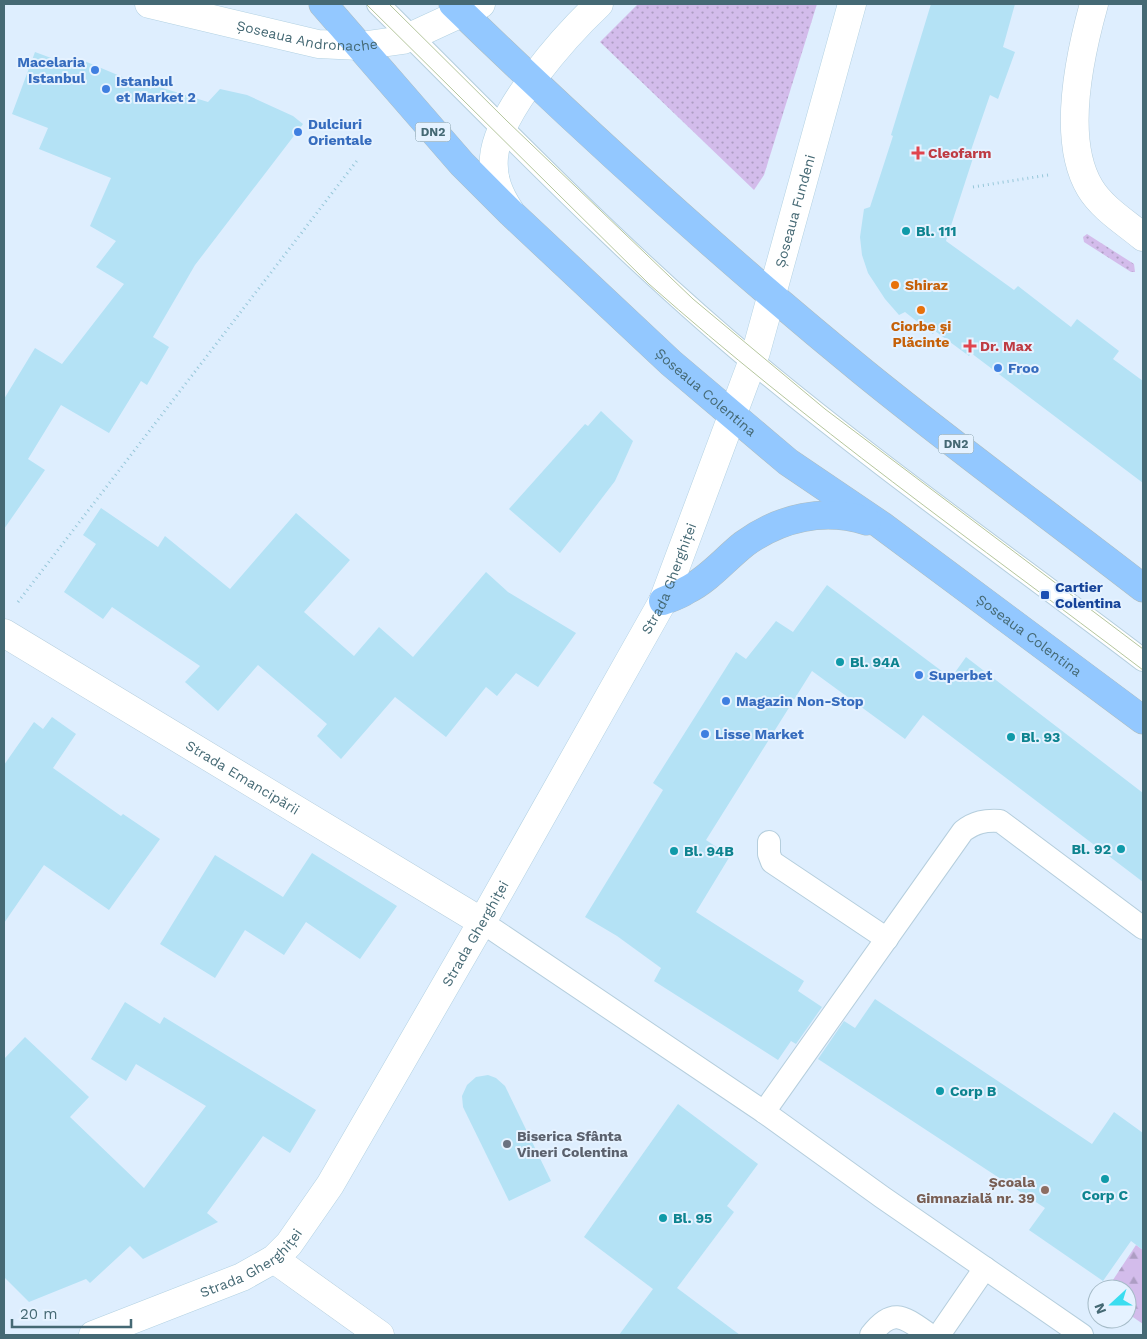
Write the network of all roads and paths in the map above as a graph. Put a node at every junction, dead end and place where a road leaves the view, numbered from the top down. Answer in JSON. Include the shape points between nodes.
{"nodes":[{"id":1,"x":149,"y":4,"type":"edge"},
{"id":2,"x":323,"y":4,"type":"edge"},
{"id":3,"x":378,"y":4,"type":"edge"},
{"id":4,"x":599,"y":4,"type":"edge"},
{"id":5,"x":852,"y":4,"type":"edge"},
{"id":6,"x":1094,"y":4,"type":"edge"},
{"id":7,"x":465,"y":7,"type":"edge"},
{"id":8,"x":412,"y":37,"type":"junction"},
{"id":9,"x":360,"y":46,"type":"junction"},
{"id":10,"x":532,"y":80,"type":"junction"},
{"id":11,"x":503,"y":128,"type":"junction"},
{"id":12,"x":359,"y":158,"type":"dead end"},
{"id":13,"x":1081,"y":170,"type":"junction"},
{"id":14,"x":973,"y":187,"type":"dead end"},
{"id":15,"x":511,"y":213,"type":"junction"},
{"id":16,"x":1143,"y":237,"type":"edge"},
{"id":17,"x":772,"y":296,"type":"junction"},
{"id":18,"x":752,"y":361,"type":"junction"},
{"id":19,"x":733,"y":416,"type":"junction"},
{"id":20,"x":881,"y":525,"type":"junction"},
{"id":21,"x":1143,"y":588,"type":"edge"},
{"id":22,"x":663,"y":601,"type":"junction"},
{"id":23,"x":16,"y":605,"type":"dead end"},
{"id":24,"x":4,"y":633,"type":"edge"},
{"id":25,"x":1143,"y":660,"type":"edge"},
{"id":26,"x":1143,"y":720,"type":"edge"},
{"id":27,"x":769,"y":842,"type":"dead end"},
{"id":28,"x":482,"y":922,"type":"junction"},
{"id":29,"x":1143,"y":928,"type":"edge"},
{"id":30,"x":887,"y":940,"type":"junction"},
{"id":31,"x":764,"y":1112,"type":"junction"},
{"id":32,"x":274,"y":1260,"type":"junction"},
{"id":33,"x":985,"y":1268,"type":"junction"},
{"id":34,"x":93,"y":1335,"type":"edge"},
{"id":35,"x":380,"y":1335,"type":"edge"},
{"id":36,"x":871,"y":1335,"type":"edge"},
{"id":37,"x":930,"y":1335,"type":"edge"},
{"id":38,"x":939,"y":1335,"type":"edge"},
{"id":39,"x":1082,"y":1335,"type":"edge"}],
"edges":[{"from":1,"to":9,"type":"main road","name":"Șoseaua Andronache","via":[[311,42]]},
{"from":2,"to":9,"type":"main road","name":"Șoseaua Colentina","number":"DN2"},
{"from":3,"to":8,"type":"lane"},
{"from":4,"to":10,"type":"main road","via":[[564,39]]},
{"from":5,"to":17,"type":"main road","name":"Șoseaua Fundeni"},
{"from":6,"to":13,"type":"main road","via":[[1080,64],[1077,97],[1076,134]]},
{"from":7,"to":8,"type":"main road","name":"Șoseaua Andronache"},
{"from":7,"to":10,"type":"main road","number":"DN2"},
{"from":8,"to":9,"type":"main road","name":"Șoseaua Andronache"},
{"from":8,"to":11,"type":"lane"},
{"from":9,"to":15,"type":"main road","name":"Șoseaua Colentina","number":"DN2","via":[[424,122]]},
{"from":10,"to":11,"type":"main road"},
{"from":10,"to":17,"type":"main road","number":"DN2"},
{"from":11,"to":15,"type":"main road","via":[[495,150],[494,168],[497,189]]},
{"from":11,"to":18,"type":"lane","via":[[681,300]]},
{"from":12,"to":23,"type":"path"},
{"from":13,"to":14,"type":"path"},
{"from":13,"to":16,"type":"main road","via":[[1101,202]]},
{"from":15,"to":19,"type":"main road","name":"Șoseaua Colentina","number":"DN2","via":[[671,363]]},
{"from":17,"to":18,"type":"main road","name":"Șoseaua Fundeni"},
{"from":17,"to":21,"type":"main road","number":"DN2","via":[[866,374]]},
{"from":18,"to":19,"type":"main road","name":"Șoseaua Fundeni"},
{"from":18,"to":25,"type":"lane","via":[[856,444]]},
{"from":19,"to":20,"type":"main road","name":"Șoseaua Colentina","number":"DN2","via":[[788,462]]},
{"from":19,"to":22,"type":"main road","name":"Strada Gherghiței"},
{"from":20,"to":22,"type":"main road","via":[[829,513],[785,523],[744,545],[688,590]]},
{"from":20,"to":26,"type":"main road","name":"Șoseaua Colentina","number":"DN2"},
{"from":22,"to":28,"type":"main road","name":"Strada Gherghiței"},
{"from":24,"to":28,"type":"main road","name":"Strada Emancipării"},
{"from":27,"to":30,"type":"lane","via":[[772,862]]},
{"from":28,"to":31,"type":"lane"},
{"from":28,"to":32,"type":"main road","name":"Strada Gherghiței","via":[[330,1186],[302,1228]]},
{"from":29,"to":30,"type":"lane","via":[[1000,821],[988,820],[964,831]]},
{"from":30,"to":31,"type":"lane"},
{"from":31,"to":33,"type":"lane"},
{"from":32,"to":34,"type":"main road","name":"Strada Gherghiței","via":[[242,1277]]},
{"from":32,"to":35,"type":"main road"},
{"from":33,"to":38,"type":"lane"},
{"from":33,"to":39,"type":"lane"},
{"from":36,"to":37,"type":"lane","via":[[883,1320],[898,1316],[907,1318]]}]}
